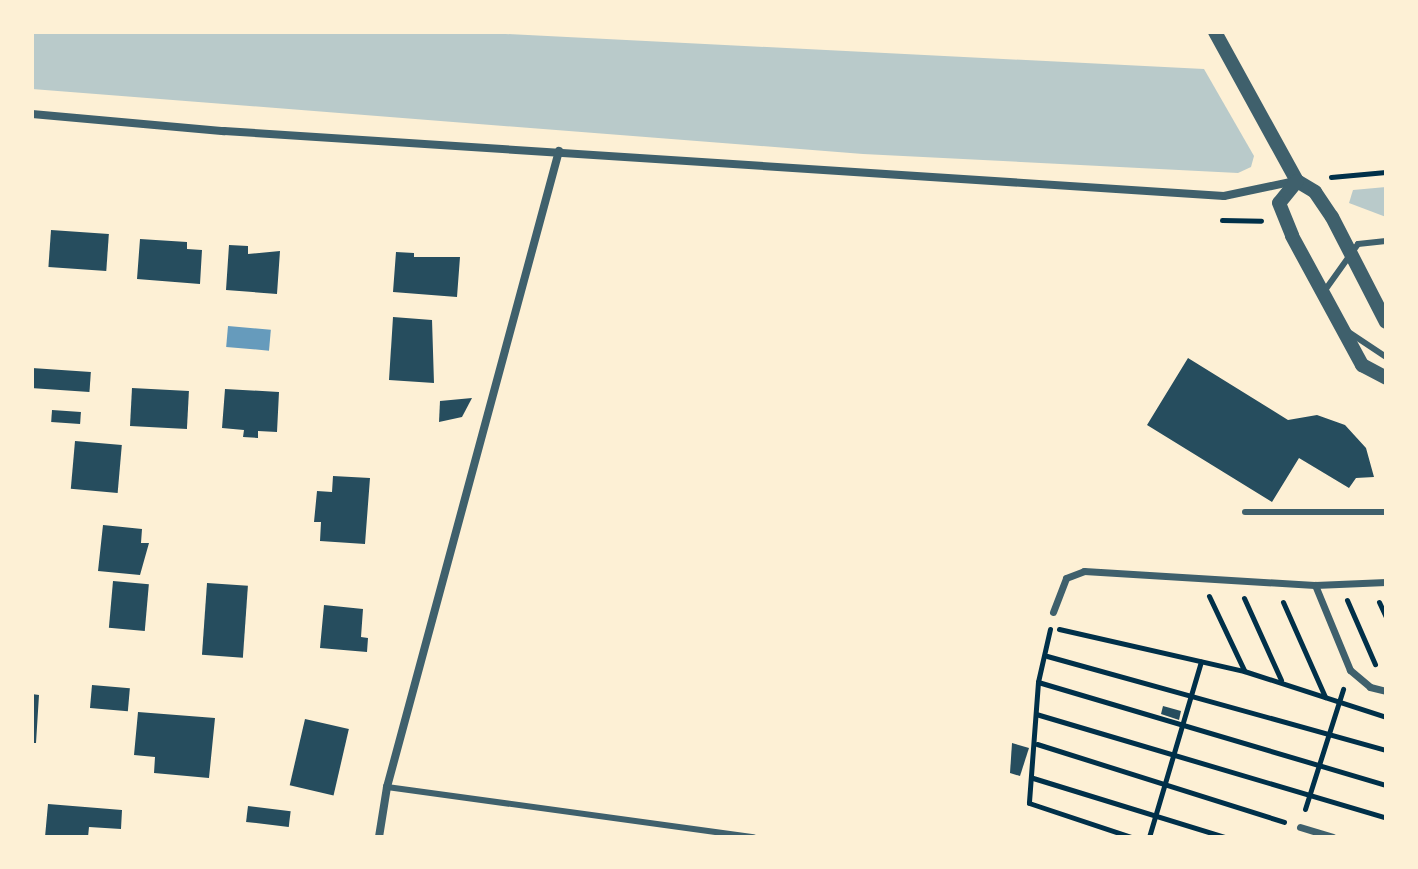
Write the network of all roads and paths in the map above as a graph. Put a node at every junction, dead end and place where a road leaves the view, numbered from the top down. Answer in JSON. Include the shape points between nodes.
{"nodes":[{"id":1,"x":1215,"y":32,"type":"edge"},
{"id":2,"x":32,"y":114,"type":"edge"},
{"id":3,"x":559,"y":151,"type":"junction"},
{"id":4,"x":1386,"y":172,"type":"edge"},
{"id":5,"x":1297,"y":181,"type":"junction"},
{"id":6,"x":1222,"y":220,"type":"dead end"},
{"id":7,"x":1267,"y":232,"type":"dead end"},
{"id":8,"x":1386,"y":241,"type":"edge"},
{"id":9,"x":1352,"y":256,"type":"junction"},
{"id":10,"x":1322,"y":294,"type":"junction"},
{"id":11,"x":1386,"y":322,"type":"edge"},
{"id":12,"x":1341,"y":328,"type":"junction"},
{"id":13,"x":1386,"y":357,"type":"edge"},
{"id":14,"x":1386,"y":378,"type":"edge"},
{"id":15,"x":1245,"y":512,"type":"dead end"},
{"id":16,"x":1386,"y":512,"type":"edge"},
{"id":17,"x":1200,"y":577,"type":"junction"},
{"id":18,"x":1236,"y":579,"type":"junction"},
{"id":19,"x":1386,"y":582,"type":"edge"},
{"id":20,"x":1275,"y":583,"type":"junction"},
{"id":21,"x":1340,"y":584,"type":"junction"},
{"id":22,"x":1315,"y":585,"type":"junction"},
{"id":23,"x":1053,"y":612,"type":"joint"},
{"id":24,"x":1051,"y":627,"type":"junction"},
{"id":25,"x":1047,"y":656,"type":"junction"},
{"id":26,"x":1201,"y":661,"type":"junction"},
{"id":27,"x":1350,"y":670,"type":"junction"},
{"id":28,"x":1244,"y":671,"type":"junction"},
{"id":29,"x":1380,"y":675,"type":"dead end"},
{"id":30,"x":1038,"y":682,"type":"junction"},
{"id":31,"x":1281,"y":682,"type":"junction"},
{"id":32,"x":1386,"y":691,"type":"edge"},
{"id":33,"x":1191,"y":695,"type":"junction"},
{"id":34,"x":1325,"y":697,"type":"junction"},
{"id":35,"x":1338,"y":703,"type":"junction"},
{"id":36,"x":1036,"y":714,"type":"junction"},
{"id":37,"x":1386,"y":717,"type":"edge"},
{"id":38,"x":1182,"y":725,"type":"junction"},
{"id":39,"x":1326,"y":732,"type":"junction"},
{"id":40,"x":1037,"y":744,"type":"junction"},
{"id":41,"x":1386,"y":750,"type":"edge"},
{"id":42,"x":1173,"y":755,"type":"junction"},
{"id":43,"x":1317,"y":764,"type":"junction"},
{"id":44,"x":1033,"y":778,"type":"junction"},
{"id":45,"x":1164,"y":784,"type":"junction"},
{"id":46,"x":1386,"y":785,"type":"edge"},
{"id":47,"x":387,"y":787,"type":"junction"},
{"id":48,"x":1309,"y":793,"type":"junction"},
{"id":49,"x":1156,"y":814,"type":"junction"},
{"id":50,"x":1386,"y":818,"type":"edge"},
{"id":51,"x":1300,"y":827,"type":"junction"},
{"id":52,"x":379,"y":837,"type":"edge"},
{"id":53,"x":754,"y":837,"type":"edge"},
{"id":54,"x":1131,"y":837,"type":"edge"},
{"id":55,"x":1149,"y":837,"type":"edge"},
{"id":56,"x":1225,"y":837,"type":"edge"},
{"id":57,"x":1333,"y":837,"type":"edge"}],
"edges":[{"from":1,"to":5,"type":"street"},
{"from":2,"to":3,"type":"street"},
{"from":3,"to":5,"type":"street","via":[[1224,196]]},
{"from":3,"to":47,"type":"street"},
{"from":4,"to":5,"type":"path"},
{"from":5,"to":9,"type":"street","via":[[1315,192]]},
{"from":5,"to":10,"type":"street","via":[[1279,203]]},
{"from":6,"to":7,"type":"path","via":[[1260,220]]},
{"from":8,"to":9,"type":"lane","via":[[1358,244]]},
{"from":9,"to":10,"type":"lane"},
{"from":9,"to":11,"type":"street"},
{"from":10,"to":12,"type":"street"},
{"from":12,"to":13,"type":"lane"},
{"from":12,"to":14,"type":"street","via":[[1362,365]]},
{"from":15,"to":16,"type":"lane"},
{"from":17,"to":18,"type":"street"},
{"from":17,"to":23,"type":"street","via":[[1084,571],[1066,578]]},
{"from":17,"to":28,"type":"path"},
{"from":18,"to":20,"type":"street"},
{"from":18,"to":31,"type":"path"},
{"from":19,"to":21,"type":"street"},
{"from":20,"to":22,"type":"street"},
{"from":20,"to":34,"type":"path"},
{"from":21,"to":22,"type":"street"},
{"from":21,"to":29,"type":"path"},
{"from":22,"to":27,"type":"street"},
{"from":23,"to":24,"type":"path"},
{"from":24,"to":25,"type":"path"},
{"from":24,"to":26,"type":"path"},
{"from":25,"to":30,"type":"path"},
{"from":25,"to":33,"type":"path"},
{"from":26,"to":28,"type":"path"},
{"from":26,"to":33,"type":"path"},
{"from":27,"to":32,"type":"street","via":[[1370,687]]},
{"from":27,"to":35,"type":"path"},
{"from":28,"to":31,"type":"path"},
{"from":30,"to":36,"type":"path"},
{"from":30,"to":38,"type":"path"},
{"from":31,"to":34,"type":"path"},
{"from":33,"to":38,"type":"path"},
{"from":33,"to":39,"type":"path"},
{"from":34,"to":35,"type":"path"},
{"from":35,"to":37,"type":"path"},
{"from":35,"to":39,"type":"path"},
{"from":36,"to":40,"type":"path"},
{"from":36,"to":42,"type":"path"},
{"from":38,"to":42,"type":"path"},
{"from":38,"to":43,"type":"path"},
{"from":39,"to":41,"type":"path"},
{"from":39,"to":43,"type":"path"},
{"from":40,"to":44,"type":"path"},
{"from":40,"to":45,"type":"path"},
{"from":42,"to":45,"type":"path"},
{"from":42,"to":48,"type":"path"},
{"from":43,"to":46,"type":"path"},
{"from":43,"to":48,"type":"path"},
{"from":44,"to":49,"type":"path"},
{"from":44,"to":54,"type":"path","via":[[1029,803]]},
{"from":45,"to":49,"type":"path"},
{"from":45,"to":51,"type":"path"},
{"from":47,"to":52,"type":"street"},
{"from":47,"to":53,"type":"lane"},
{"from":48,"to":50,"type":"path"},
{"from":48,"to":51,"type":"path"},
{"from":49,"to":55,"type":"path"},
{"from":49,"to":56,"type":"path"},
{"from":51,"to":57,"type":"street"}]}
